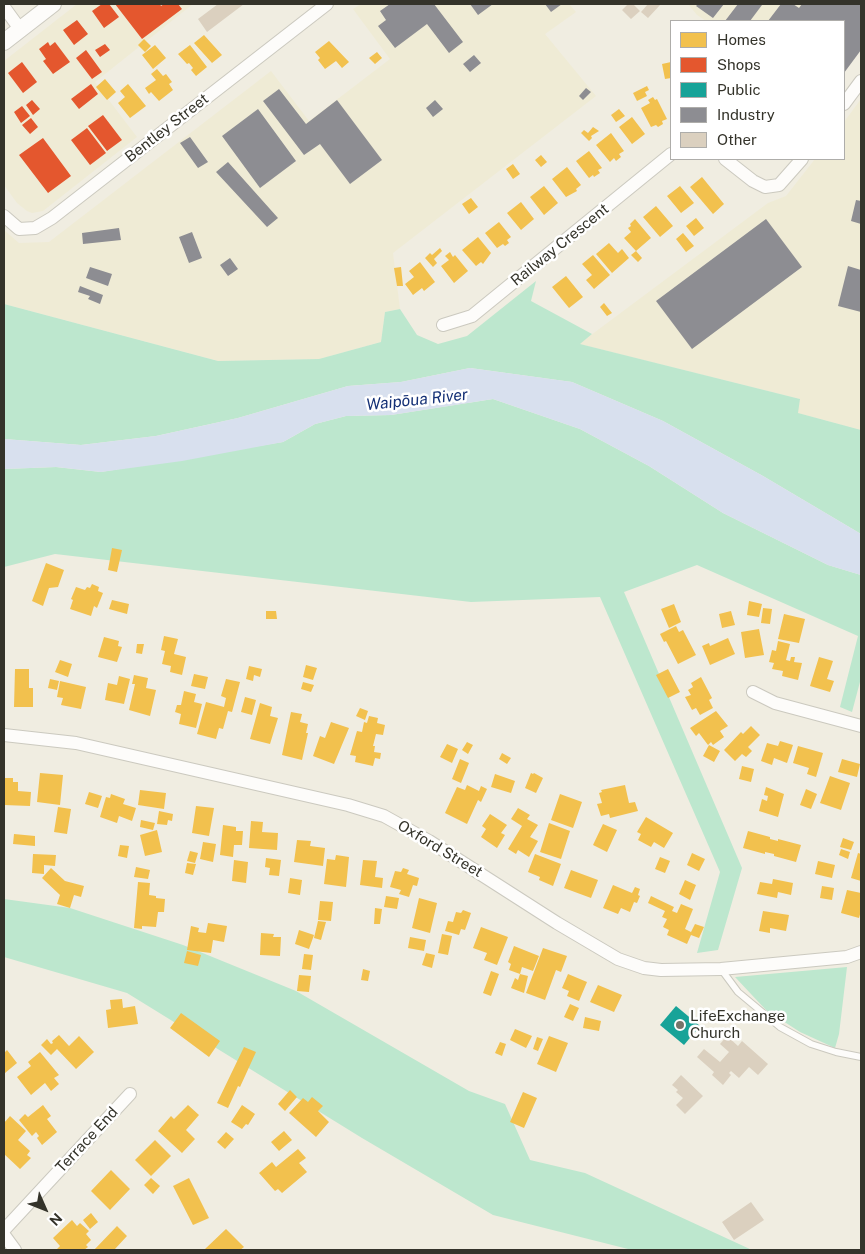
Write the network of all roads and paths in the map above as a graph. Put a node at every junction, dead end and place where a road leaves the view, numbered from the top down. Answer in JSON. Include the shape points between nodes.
{"nodes":[{"id":1,"x":53,"y":4,"type":"edge"},
{"id":2,"x":327,"y":4,"type":"edge"},
{"id":3,"x":4,"y":7,"type":"edge"},
{"id":4,"x":20,"y":29,"type":"junction"},
{"id":5,"x":4,"y":42,"type":"edge"},
{"id":6,"x":861,"y":81,"type":"edge"},
{"id":7,"x":845,"y":103,"type":"edge"},
{"id":8,"x":670,"y":155,"type":"edge"},
{"id":9,"x":726,"y":160,"type":"edge"},
{"id":10,"x":801,"y":160,"type":"edge"},
{"id":11,"x":4,"y":216,"type":"edge"},
{"id":12,"x":443,"y":325,"type":"dead end"},
{"id":13,"x":753,"y":692,"type":"dead end"},
{"id":14,"x":861,"y":726,"type":"edge"},
{"id":15,"x":4,"y":735,"type":"edge"},
{"id":16,"x":861,"y":952,"type":"edge"},
{"id":17,"x":721,"y":969,"type":"junction"},
{"id":18,"x":861,"y":1057,"type":"edge"},
{"id":19,"x":130,"y":1094,"type":"dead end"},
{"id":20,"x":4,"y":1230,"type":"edge"},
{"id":21,"x":4,"y":1235,"type":"edge"},
{"id":22,"x":16,"y":1250,"type":"edge"}],
"edges":[{"from":1,"to":4,"type":"street"},
{"from":2,"to":11,"type":"street","name":"Bentley Street","via":[[52,218],[35,228],[19,229]]},
{"from":3,"to":4,"type":"street"},
{"from":4,"to":5,"type":"street"},
{"from":6,"to":7,"type":"street"},
{"from":8,"to":12,"type":"street","name":"Railway Crescent","via":[[472,316]]},
{"from":9,"to":10,"type":"street","via":[[765,187],[779,185]]},
{"from":13,"to":14,"type":"street","via":[[775,703]]},
{"from":15,"to":17,"type":"street","name":"Oxford Street","via":[[76,743],[384,816],[618,959],[661,970]]},
{"from":16,"to":17,"type":"street","name":"Oxford Street","via":[[847,957]]},
{"from":17,"to":18,"type":"lane","via":[[738,992],[780,1027],[811,1044]]},
{"from":19,"to":20,"type":"street","name":"Terrace End"},
{"from":21,"to":22,"type":"street"}]}
